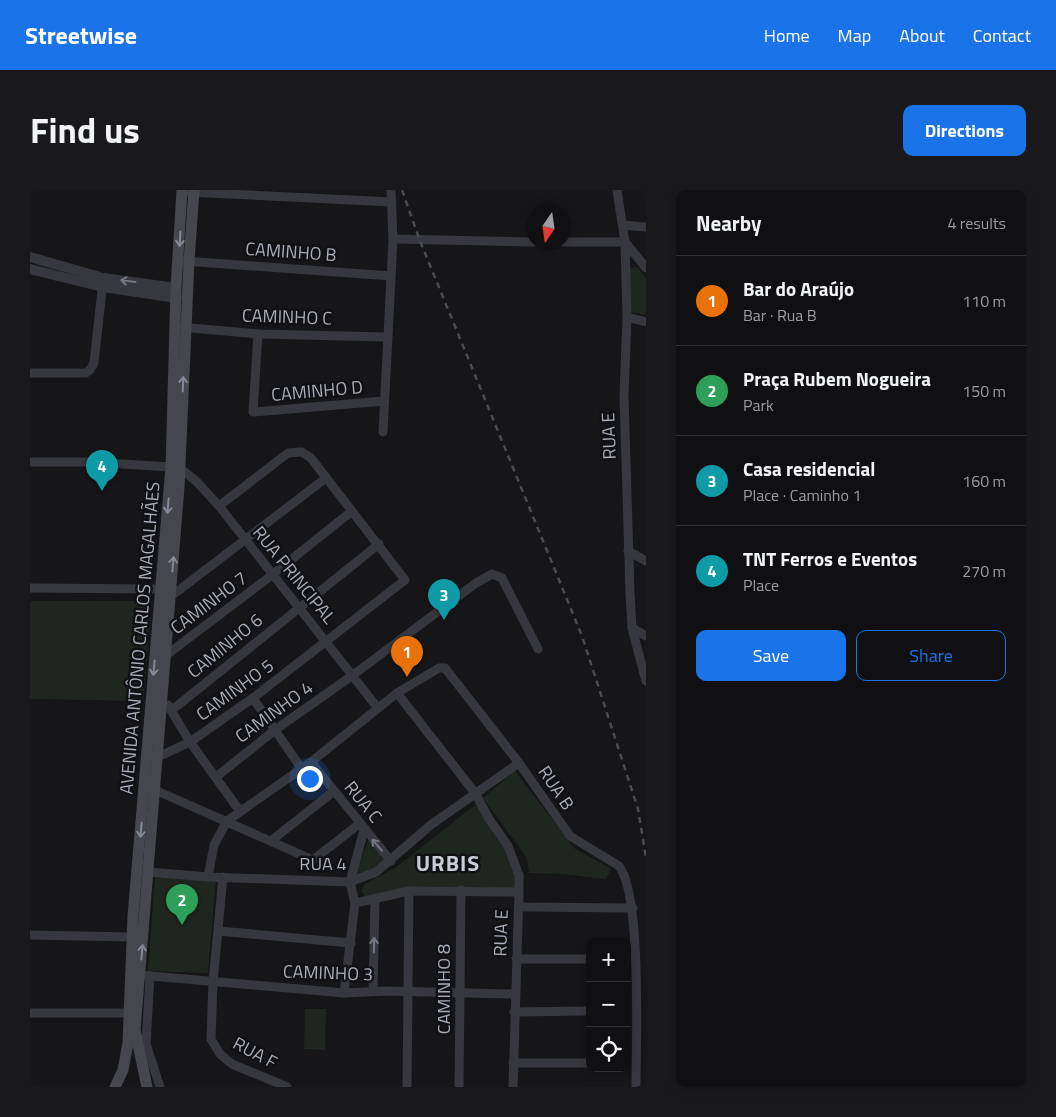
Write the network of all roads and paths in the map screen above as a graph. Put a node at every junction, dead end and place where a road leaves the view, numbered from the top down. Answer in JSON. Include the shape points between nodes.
{"nodes":[{"id":1,"x":391,"y":190,"type":"edge"},
{"id":2,"x":617,"y":190,"type":"edge"},
{"id":3,"x":182,"y":191,"type":"edge"},
{"id":4,"x":194,"y":191,"type":"edge"},
{"id":5,"x":392,"y":202,"type":"junction"},
{"id":6,"x":623,"y":224,"type":"junction"},
{"id":7,"x":646,"y":227,"type":"edge"},
{"id":8,"x":394,"y":239,"type":"junction"},
{"id":9,"x":526,"y":242,"type":"edge"},
{"id":10,"x":571,"y":242,"type":"edge"},
{"id":11,"x":625,"y":242,"type":"junction"},
{"id":12,"x":30,"y":257,"type":"edge"},
{"id":13,"x":184,"y":260,"type":"junction"},
{"id":14,"x":646,"y":268,"type":"edge"},
{"id":15,"x":30,"y":269,"type":"edge"},
{"id":16,"x":391,"y":276,"type":"junction"},
{"id":17,"x":103,"y":282,"type":"junction"},
{"id":18,"x":177,"y":293,"type":"junction"},
{"id":19,"x":626,"y":317,"type":"junction"},
{"id":20,"x":646,"y":322,"type":"edge"},
{"id":21,"x":180,"y":327,"type":"junction"},
{"id":22,"x":258,"y":334,"type":"junction"},
{"id":23,"x":387,"y":336,"type":"junction"},
{"id":24,"x":30,"y":373,"type":"edge"},
{"id":25,"x":384,"y":401,"type":"junction"},
{"id":26,"x":382,"y":432,"type":"dead end"},
{"id":27,"x":30,"y":462,"type":"edge"},
{"id":28,"x":176,"y":468,"type":"junction"},
{"id":29,"x":326,"y":478,"type":"junction"},
{"id":30,"x":197,"y":482,"type":"junction"},
{"id":31,"x":179,"y":487,"type":"junction"},
{"id":32,"x":219,"y":506,"type":"junction"},
{"id":33,"x":352,"y":511,"type":"junction"},
{"id":34,"x":245,"y":541,"type":"junction"},
{"id":35,"x":379,"y":544,"type":"junction"},
{"id":36,"x":628,"y":551,"type":"junction"},
{"id":37,"x":646,"y":561,"type":"edge"},
{"id":38,"x":272,"y":576,"type":"junction"},
{"id":39,"x":30,"y":588,"type":"edge"},
{"id":40,"x":167,"y":592,"type":"junction"},
{"id":41,"x":298,"y":608,"type":"junction"},
{"id":42,"x":632,"y":628,"type":"junction"},
{"id":43,"x":646,"y":636,"type":"edge"},
{"id":44,"x":326,"y":642,"type":"junction"},
{"id":45,"x":538,"y":650,"type":"dead end"},
{"id":46,"x":165,"y":656,"type":"junction"},
{"id":47,"x":353,"y":676,"type":"junction"},
{"id":48,"x":646,"y":680,"type":"edge"},
{"id":49,"x":397,"y":693,"type":"junction"},
{"id":50,"x":162,"y":697,"type":"junction"},
{"id":51,"x":254,"y":698,"type":"junction"},
{"id":52,"x":377,"y":707,"type":"junction"},
{"id":53,"x":172,"y":710,"type":"junction"},
{"id":54,"x":275,"y":730,"type":"junction"},
{"id":55,"x":190,"y":742,"type":"junction"},
{"id":56,"x":158,"y":756,"type":"junction"},
{"id":57,"x":310,"y":762,"type":"junction"},
{"id":58,"x":519,"y":763,"type":"junction"},
{"id":59,"x":301,"y":768,"type":"junction"},
{"id":60,"x":216,"y":777,"type":"junction"},
{"id":61,"x":155,"y":790,"type":"junction"},
{"id":62,"x":333,"y":792,"type":"junction"},
{"id":63,"x":475,"y":792,"type":"junction"},
{"id":64,"x":239,"y":810,"type":"junction"},
{"id":65,"x":228,"y":821,"type":"junction"},
{"id":66,"x":362,"y":827,"type":"junction"},
{"id":67,"x":272,"y":840,"type":"junction"},
{"id":68,"x":391,"y":861,"type":"junction"},
{"id":69,"x":144,"y":871,"type":"junction"},
{"id":70,"x":208,"y":877,"type":"junction"},
{"id":71,"x":223,"y":877,"type":"junction"},
{"id":72,"x":350,"y":882,"type":"junction"},
{"id":73,"x":461,"y":890,"type":"junction"},
{"id":74,"x":409,"y":891,"type":"junction"},
{"id":75,"x":519,"y":892,"type":"junction"},
{"id":76,"x":375,"y":899,"type":"junction"},
{"id":77,"x":355,"y":903,"type":"junction"},
{"id":78,"x":519,"y":907,"type":"junction"},
{"id":79,"x":634,"y":908,"type":"junction"},
{"id":80,"x":218,"y":931,"type":"junction"},
{"id":81,"x":30,"y":935,"type":"edge"},
{"id":82,"x":132,"y":937,"type":"junction"},
{"id":83,"x":351,"y":943,"type":"junction"},
{"id":84,"x":516,"y":959,"type":"junction"},
{"id":85,"x":586,"y":959,"type":"edge"},
{"id":86,"x":631,"y":960,"type":"edge"},
{"id":87,"x":145,"y":976,"type":"junction"},
{"id":88,"x":213,"y":982,"type":"junction"},
{"id":89,"x":374,"y":991,"type":"junction"},
{"id":90,"x":407,"y":992,"type":"junction"},
{"id":91,"x":460,"y":992,"type":"junction"},
{"id":92,"x":344,"y":993,"type":"junction"},
{"id":93,"x":515,"y":994,"type":"junction"},
{"id":94,"x":586,"y":1011,"type":"edge"},
{"id":95,"x":631,"y":1011,"type":"edge"},
{"id":96,"x":514,"y":1012,"type":"junction"},
{"id":97,"x":30,"y":1013,"type":"edge"},
{"id":98,"x":129,"y":1013,"type":"junction"},
{"id":99,"x":514,"y":1063,"type":"junction"},
{"id":100,"x":586,"y":1063,"type":"edge"},
{"id":101,"x":632,"y":1063,"type":"edge"},
{"id":102,"x":115,"y":1087,"type":"edge"},
{"id":103,"x":147,"y":1087,"type":"edge"},
{"id":104,"x":160,"y":1087,"type":"edge"},
{"id":105,"x":287,"y":1087,"type":"edge"},
{"id":106,"x":407,"y":1087,"type":"edge"},
{"id":107,"x":459,"y":1087,"type":"edge"},
{"id":108,"x":513,"y":1087,"type":"edge"},
{"id":109,"x":636,"y":1087,"type":"edge"}],
"edges":[{"from":1,"to":5,"type":"street"},
{"from":2,"to":6,"type":"street","name":"RUA E"},
{"from":3,"to":4,"type":"street"},
{"from":3,"to":13,"type":"main road","name":"AVENIDA ANTÔNIO CARLOS MAGALHÃES","one_way":true},
{"from":4,"to":5,"type":"street"},
{"from":4,"to":13,"type":"main road","name":"AVENIDA ANTÔNIO CARLOS MAGALHÃES"},
{"from":5,"to":8,"type":"street"},
{"from":6,"to":7,"type":"street"},
{"from":6,"to":11,"type":"street","name":"RUA E"},
{"from":8,"to":9,"type":"street"},
{"from":8,"to":16,"type":"street"},
{"from":10,"to":11,"type":"street"},
{"from":11,"to":14,"type":"street"},
{"from":11,"to":19,"type":"street","name":"RUA E"},
{"from":12,"to":17,"type":"street"},
{"from":13,"to":16,"type":"street","name":"CAMINHO B"},
{"from":13,"to":18,"type":"main road","name":"AVENIDA ANTÔNIO CARLOS MAGALHÃES"},
{"from":13,"to":21,"type":"main road","name":"AVENIDA ANTÔNIO CARLOS MAGALHÃES"},
{"from":15,"to":17,"type":"street"},
{"from":16,"to":23,"type":"street"},
{"from":17,"to":18,"type":"street"},
{"from":17,"to":24,"type":"street","via":[[94,363],[90,370],[86,373]]},
{"from":18,"to":21,"type":"main road","name":"AVENIDA ANTÔNIO CARLOS MAGALHÃES"},
{"from":19,"to":20,"type":"street"},
{"from":19,"to":36,"type":"street","name":"RUA E","via":[[624,396]]},
{"from":21,"to":22,"type":"street","name":"CAMINHO C"},
{"from":21,"to":28,"type":"main road","name":"AVENIDA ANTÔNIO CARLOS MAGALHÃES"},
{"from":22,"to":23,"type":"street","name":"CAMINHO C"},
{"from":22,"to":25,"type":"street","name":"CAMINHO D","via":[[253,412]]},
{"from":23,"to":25,"type":"street"},
{"from":25,"to":26,"type":"street"},
{"from":27,"to":28,"type":"street"},
{"from":28,"to":30,"type":"street","name":"RUA PRINCIPAL"},
{"from":28,"to":31,"type":"main road","name":"AVENIDA ANTÔNIO CARLOS MAGALHÃES"},
{"from":28,"to":40,"type":"main road","name":"AVENIDA ANTÔNIO CARLOS MAGALHÃES","one_way":true},
{"from":29,"to":32,"type":"street","via":[[311,458],[302,452],[292,451]]},
{"from":29,"to":33,"type":"street"},
{"from":29,"to":34,"type":"street"},
{"from":30,"to":31,"type":"street"},
{"from":30,"to":32,"type":"street","name":"RUA PRINCIPAL"},
{"from":40,"to":31,"type":"main road","name":"AVENIDA ANTÔNIO CARLOS MAGALHÃES","one_way":true},
{"from":32,"to":34,"type":"street","name":"RUA PRINCIPAL"},
{"from":33,"to":35,"type":"street"},
{"from":33,"to":38,"type":"street"},
{"from":34,"to":38,"type":"street","name":"RUA PRINCIPAL"},
{"from":34,"to":40,"type":"street"},
{"from":35,"to":41,"type":"street"},
{"from":35,"to":44,"type":"street","name":"CAMINHO 5","via":[[405,580]]},
{"from":36,"to":37,"type":"street"},
{"from":36,"to":42,"type":"street","name":"RUA E"},
{"from":38,"to":41,"type":"street","name":"RUA PRINCIPAL"},
{"from":38,"to":46,"type":"street","name":"CAMINHO 7"},
{"from":39,"to":40,"type":"street"},
{"from":40,"to":46,"type":"main road","name":"AVENIDA ANTÔNIO CARLOS MAGALHÃES"},
{"from":40,"to":69,"type":"main road","name":"AVENIDA ANTÔNIO CARLOS MAGALHÃES","one_way":true},
{"from":41,"to":44,"type":"street","name":"RUA PRINCIPAL"},
{"from":41,"to":53,"type":"street","name":"CAMINHO 6"},
{"from":42,"to":43,"type":"street"},
{"from":42,"to":48,"type":"street","name":"RUA E"},
{"from":44,"to":47,"type":"street","name":"RUA PRINCIPAL"},
{"from":44,"to":51,"type":"street","name":"CAMINHO 5"},
{"from":45,"to":47,"type":"street","name":"CAMINHO 4","via":[[502,578],[495,574],[476,583]]},
{"from":46,"to":50,"type":"main road","name":"AVENIDA ANTÔNIO CARLOS MAGALHÃES"},
{"from":47,"to":52,"type":"street","name":"RUA PRINCIPAL"},
{"from":47,"to":54,"type":"street","name":"CAMINHO 4"},
{"from":49,"to":52,"type":"street","name":"RUA B"},
{"from":49,"to":58,"type":"street","name":"RUA B","via":[[439,668],[445,668]]},
{"from":49,"to":63,"type":"street","name":"RUA E"},
{"from":50,"to":53,"type":"street"},
{"from":50,"to":56,"type":"main road","name":"AVENIDA ANTÔNIO CARLOS MAGALHÃES"},
{"from":51,"to":54,"type":"street"},
{"from":51,"to":55,"type":"street","name":"CAMINHO 5"},
{"from":52,"to":57,"type":"street","name":"RUA B"},
{"from":53,"to":55,"type":"street"},
{"from":54,"to":59,"type":"street"},
{"from":54,"to":60,"type":"street","name":"CAMINHO 4"},
{"from":55,"to":56,"type":"street","name":"CAMINHO 5"},
{"from":55,"to":60,"type":"street"},
{"from":56,"to":61,"type":"main road","name":"AVENIDA ANTÔNIO CARLOS MAGALHÃES"},
{"from":57,"to":59,"type":"street"},
{"from":57,"to":62,"type":"street","name":"RUA C"},
{"from":58,"to":63,"type":"street","name":"RUA 4"},
{"from":58,"to":79,"type":"street","name":"RUA B","via":[[570,836],[625,873]]},
{"from":59,"to":64,"type":"street"},
{"from":60,"to":64,"type":"street"},
{"from":61,"to":65,"type":"street"},
{"from":61,"to":69,"type":"main road","name":"AVENIDA ANTÔNIO CARLOS MAGALHÃES"},
{"from":62,"to":66,"type":"street","name":"RUA C"},
{"from":62,"to":67,"type":"street"},
{"from":63,"to":68,"type":"street","name":"RUA 4","via":[[432,824]]},
{"from":63,"to":75,"type":"street","name":"RUA E","via":[[512,854],[519,875]]},
{"from":64,"to":65,"type":"street"},
{"from":65,"to":67,"type":"street"},
{"from":65,"to":70,"type":"street","via":[[214,845]]},
{"from":66,"to":67,"type":"street","via":[[315,859]]},
{"from":68,"to":66,"type":"street","name":"RUA C","one_way":true},
{"from":66,"to":72,"type":"street"},
{"from":68,"to":72,"type":"street","name":"RUA 4","via":[[376,872]]},
{"from":69,"to":70,"type":"street","name":"RUA 4"},
{"from":69,"to":82,"type":"main road","name":"AVENIDA ANTÔNIO CARLOS MAGALHÃES"},
{"from":87,"to":69,"type":"main road","name":"AVENIDA ANTÔNIO CARLOS MAGALHÃES","one_way":true},
{"from":70,"to":71,"type":"street","name":"RUA 4"},
{"from":71,"to":72,"type":"street","name":"RUA 4"},
{"from":71,"to":80,"type":"street","name":"RUA F"},
{"from":72,"to":77,"type":"street"},
{"from":73,"to":74,"type":"street"},
{"from":73,"to":75,"type":"street"},
{"from":73,"to":91,"type":"street","name":"CAMINHO 8"},
{"from":74,"to":76,"type":"street"},
{"from":74,"to":90,"type":"street"},
{"from":75,"to":78,"type":"street","name":"RUA E"},
{"from":76,"to":77,"type":"street"},
{"from":89,"to":76,"type":"street","one_way":true},
{"from":77,"to":83,"type":"street"},
{"from":78,"to":79,"type":"street"},
{"from":78,"to":84,"type":"street","name":"RUA E"},
{"from":79,"to":86,"type":"street","name":"RUA B"},
{"from":80,"to":83,"type":"street"},
{"from":80,"to":88,"type":"street","name":"RUA F"},
{"from":81,"to":82,"type":"street"},
{"from":82,"to":98,"type":"main road","name":"AVENIDA ANTÔNIO CARLOS MAGALHÃES"},
{"from":83,"to":92,"type":"street"},
{"from":84,"to":85,"type":"street"},
{"from":84,"to":93,"type":"street","name":"RUA E"},
{"from":87,"to":88,"type":"street","name":"CAMINHO 3"},
{"from":87,"to":103,"type":"main road","name":"AVENIDA ANTÔNIO CARLOS MAGALHÃES","via":[[135,1030]]},
{"from":87,"to":104,"type":"street","via":[[146,1044]]},
{"from":88,"to":92,"type":"street","name":"CAMINHO 3"},
{"from":88,"to":105,"type":"street","name":"RUA F","via":[[211,1039],[220,1054],[232,1064]]},
{"from":89,"to":90,"type":"street","name":"CAMINHO 3"},
{"from":89,"to":92,"type":"street","name":"CAMINHO 3"},
{"from":90,"to":91,"type":"street","name":"CAMINHO 3"},
{"from":90,"to":106,"type":"street"},
{"from":91,"to":93,"type":"street","name":"CAMINHO 3"},
{"from":91,"to":107,"type":"street","name":"CAMINHO 8"},
{"from":93,"to":96,"type":"street","name":"RUA E"},
{"from":94,"to":96,"type":"street"},
{"from":95,"to":101,"type":"street","name":"RUA B"},
{"from":96,"to":99,"type":"street","name":"RUA E"},
{"from":97,"to":98,"type":"street"},
{"from":98,"to":102,"type":"main road","name":"AVENIDA ANTÔNIO CARLOS MAGALHÃES","via":[[124,1070]]},
{"from":99,"to":100,"type":"street"},
{"from":99,"to":108,"type":"street","name":"RUA E"},
{"from":101,"to":109,"type":"street","name":"RUA B"}]}
